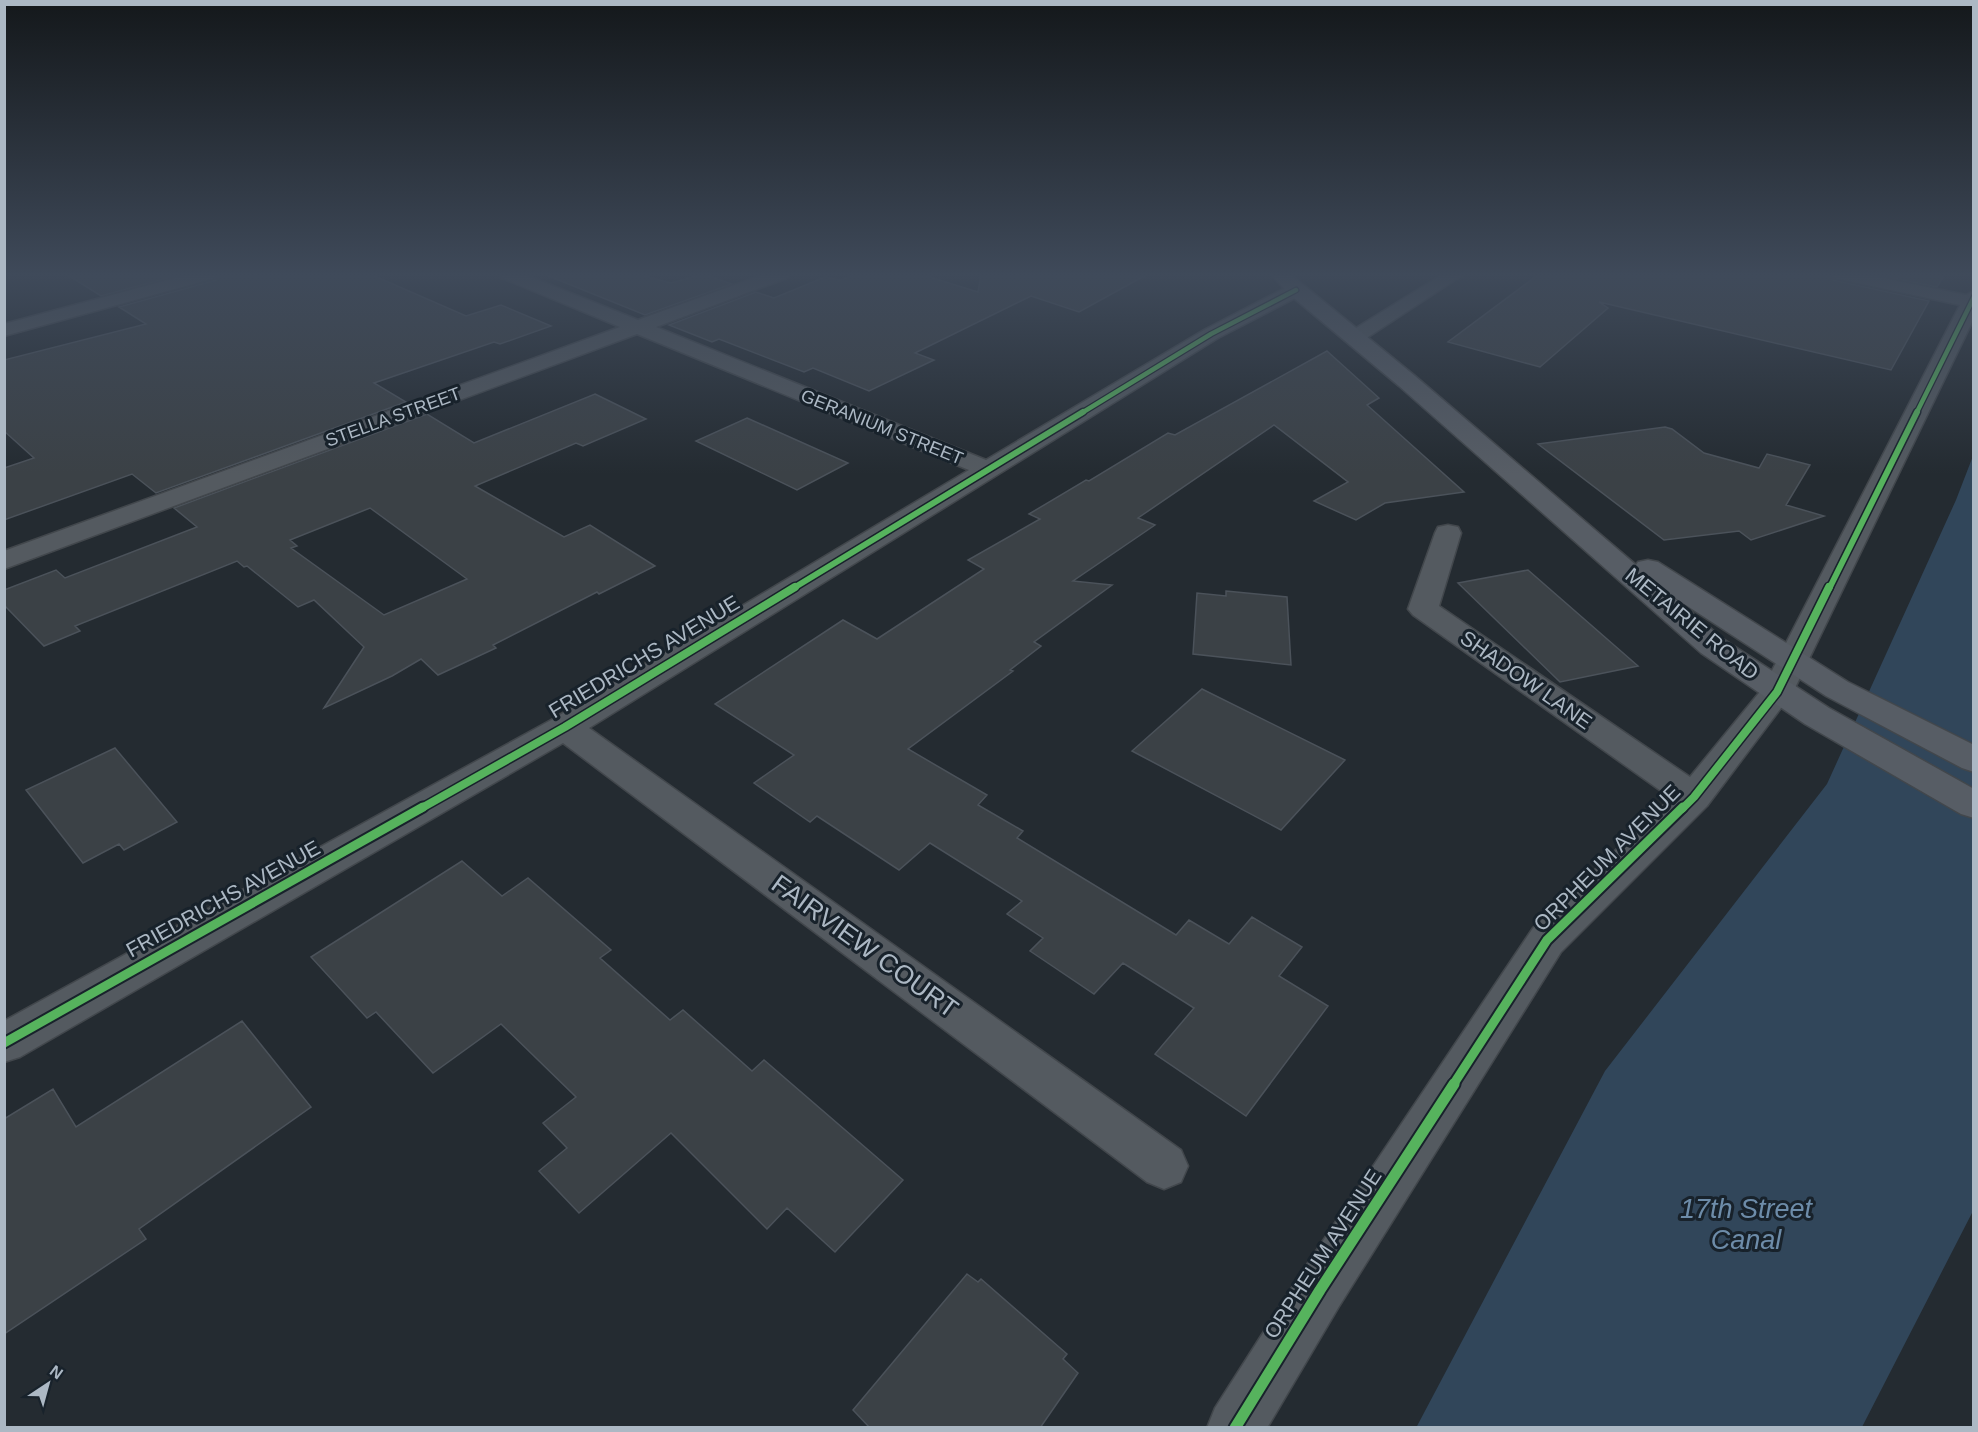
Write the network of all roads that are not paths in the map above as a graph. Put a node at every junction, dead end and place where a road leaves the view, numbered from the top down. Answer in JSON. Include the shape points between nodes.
{"nodes":[{"id":1,"x":601,"y":341,"type":"edge"},
{"id":2,"x":672,"y":341,"type":"edge"},
{"id":3,"x":1200,"y":341,"type":"edge"},
{"id":4,"x":1358,"y":341,"type":"edge"},
{"id":5,"x":1951,"y":341,"type":"edge"},
{"id":6,"x":989,"y":470,"type":"junction"},
{"id":7,"x":1448,"y":533,"type":"dead end"},
{"id":8,"x":4,"y":561,"type":"edge"},
{"id":9,"x":1785,"y":677,"type":"junction"},
{"id":10,"x":565,"y":727,"type":"junction"},
{"id":11,"x":1974,"y":760,"type":"edge"},
{"id":12,"x":1694,"y":797,"type":"junction"},
{"id":13,"x":1974,"y":805,"type":"edge"},
{"id":14,"x":4,"y":1043,"type":"edge"},
{"id":15,"x":1164,"y":1166,"type":"dead end"},
{"id":16,"x":1235,"y":1428,"type":"edge"}],
"edges":[{"from":1,"to":8,"type":"street","name":"STELLA STREET"},
{"from":2,"to":6,"type":"street","name":"GERANIUM STREET"},
{"from":3,"to":6,"type":"street","name":"FRIEDRICHS AVENUE"},
{"from":4,"to":9,"type":"main road","name":"METAIRIE ROAD","via":[[1712,646]]},
{"from":5,"to":9,"type":"street","name":"ORPHEUM AVENUE"},
{"from":6,"to":10,"type":"street","name":"FRIEDRICHS AVENUE"},
{"from":7,"to":12,"type":"street","name":"SHADOW LANE","via":[[1423,609]]},
{"from":9,"to":11,"type":"main road","name":"METAIRIE ROAD","via":[[1837,689]]},
{"from":9,"to":12,"type":"street","name":"ORPHEUM AVENUE"},
{"from":9,"to":13,"type":"main road","name":"METAIRIE ROAD","via":[[1817,716]]},
{"from":10,"to":14,"type":"street","name":"FRIEDRICHS AVENUE"},
{"from":10,"to":15,"type":"street","name":"FAIRVIEW COURT"},
{"from":12,"to":16,"type":"street","name":"ORPHEUM AVENUE","via":[[1547,940]]}]}
